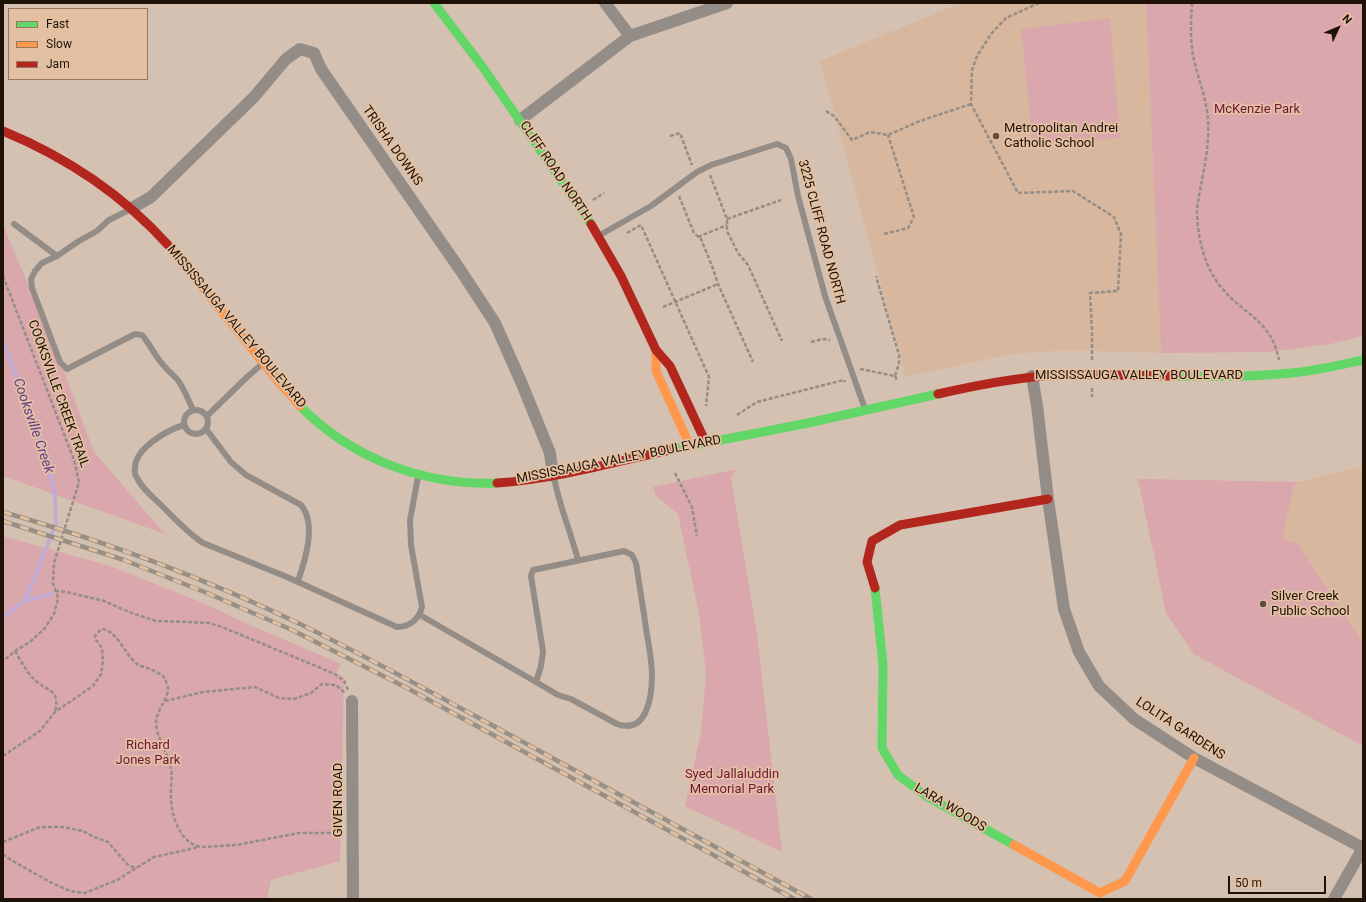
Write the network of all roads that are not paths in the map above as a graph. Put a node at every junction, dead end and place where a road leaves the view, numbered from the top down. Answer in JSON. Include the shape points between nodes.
{"nodes":[{"id":1,"x":434,"y":3,"type":"edge"},
{"id":2,"x":605,"y":3,"type":"edge"},
{"id":3,"x":727,"y":3,"type":"edge"},
{"id":4,"x":630,"y":36,"type":"junction"},
{"id":5,"x":520,"y":120,"type":"junction"},
{"id":6,"x":3,"y":131,"type":"edge"},
{"id":7,"x":132,"y":208,"type":"junction"},
{"id":8,"x":14,"y":224,"type":"dead end"},
{"id":9,"x":599,"y":236,"type":"junction"},
{"id":10,"x":57,"y":256,"type":"junction"},
{"id":11,"x":656,"y":350,"type":"junction"},
{"id":12,"x":1363,"y":360,"type":"edge"},
{"id":13,"x":264,"y":363,"type":"junction"},
{"id":14,"x":1032,"y":376,"type":"junction"},
{"id":15,"x":865,"y":409,"type":"junction"},
{"id":16,"x":193,"y":410,"type":"junction"},
{"id":17,"x":207,"y":416,"type":"junction"},
{"id":18,"x":184,"y":425,"type":"junction"},
{"id":19,"x":206,"y":429,"type":"junction"},
{"id":20,"x":706,"y":443,"type":"junction"},
{"id":21,"x":690,"y":446,"type":"junction"},
{"id":22,"x":419,"y":475,"type":"junction"},
{"id":23,"x":553,"y":476,"type":"junction"},
{"id":24,"x":1048,"y":499,"type":"junction"},
{"id":25,"x":578,"y":560,"type":"junction"},
{"id":26,"x":298,"y":581,"type":"junction"},
{"id":27,"x":420,"y":615,"type":"junction"},
{"id":28,"x":536,"y":682,"type":"junction"},
{"id":29,"x":352,"y":701,"type":"road end"},
{"id":30,"x":1194,"y":758,"type":"junction"},
{"id":31,"x":1363,"y":848,"type":"edge"},
{"id":32,"x":353,"y":899,"type":"edge"},
{"id":33,"x":1334,"y":899,"type":"edge"}],
"edges":[{"from":1,"to":5,"type":"street","name":"CLIFF ROAD NORTH"},
{"from":2,"to":4,"type":"street"},
{"from":3,"to":4,"type":"street"},
{"from":4,"to":5,"type":"street"},
{"from":5,"to":9,"type":"street","name":"CLIFF ROAD NORTH"},
{"from":6,"to":7,"type":"street","name":"MISSISSAUGA VALLEY BOULEVARD","via":[[61,159]]},
{"from":7,"to":10,"type":"lane","via":[[109,220],[97,232]]},
{"from":7,"to":13,"type":"street","name":"MISSISSAUGA VALLEY BOULEVARD","via":[[160,236]]},
{"from":7,"to":23,"type":"street","name":"TRISHA DOWNS","via":[[151,197],[248,102],[286,58],[300,49],[314,53],[321,69],[462,271],[495,323],[550,453]]},
{"from":8,"to":10,"type":"lane"},
{"from":9,"to":11,"type":"street","name":"CLIFF ROAD NORTH"},
{"from":9,"to":15,"type":"lane","name":"3225 CLIFF ROAD NORTH","via":[[711,165],[777,144],[786,148],[791,159],[798,196],[825,296]]},
{"from":10,"to":16,"type":"lane","via":[[42,263],[31,279],[32,288],[60,362],[67,369],[135,334],[142,335],[164,366],[178,380]]},
{"from":11,"to":20,"type":"street","name":"CLIFF ROAD NORTH","via":[[670,366]]},
{"from":11,"to":21,"type":"street","name":"CLIFF ROAD NORTH","via":[[656,371]]},
{"from":12,"to":14,"type":"street","name":"MISSISSAUGA VALLEY BOULEVARD","via":[[1281,374]]},
{"from":13,"to":17,"type":"lane"},
{"from":13,"to":22,"type":"street","name":"MISSISSAUGA VALLEY BOULEVARD","via":[[290,395],[321,425],[350,446],[388,465]]},
{"from":14,"to":15,"type":"street","name":"MISSISSAUGA VALLEY BOULEVARD"},
{"from":14,"to":24,"type":"street","name":"LOLITA GARDENS"},
{"from":15,"to":20,"type":"street","name":"MISSISSAUGA VALLEY BOULEVARD"},
{"from":16,"to":17,"type":"lane","via":[[200,410]]},
{"from":16,"to":18,"type":"lane","via":[[186,414]]},
{"from":17,"to":19,"type":"lane","via":[[209,422]]},
{"from":18,"to":19,"type":"lane","via":[[191,434],[199,434]]},
{"from":18,"to":26,"type":"lane","via":[[142,451],[135,464],[135,475],[145,490],[192,536],[203,543]]},
{"from":19,"to":26,"type":"lane","via":[[231,462],[246,475],[306,510],[306,557]]},
{"from":20,"to":21,"type":"street","name":"MISSISSAUGA VALLEY BOULEVARD"},
{"from":21,"to":23,"type":"street","name":"MISSISSAUGA VALLEY BOULEVARD"},
{"from":22,"to":23,"type":"street","name":"MISSISSAUGA VALLEY BOULEVARD","via":[[442,481],[476,484]]},
{"from":22,"to":27,"type":"lane","via":[[410,520],[411,545],[422,606]]},
{"from":23,"to":25,"type":"lane"},
{"from":24,"to":30,"type":"street","name":"LOLITA GARDENS","via":[[1064,609],[1079,652],[1099,686],[1134,719]]},
{"from":24,"to":30,"type":"street","name":"LARA WOODS","via":[[900,525],[872,541],[867,562],[876,593],[883,665],[882,748],[898,776],[926,796],[1100,893],[1125,881]]},
{"from":25,"to":28,"type":"lane","via":[[533,570],[531,576],[542,651]]},
{"from":25,"to":28,"type":"lane","via":[[624,550],[632,555],[636,563],[652,674],[651,694],[646,712],[641,720],[632,726],[624,726]]},
{"from":26,"to":27,"type":"lane","via":[[398,627],[405,627]]},
{"from":27,"to":28,"type":"lane"},
{"from":29,"to":32,"type":"street","name":"GIVEN ROAD"},
{"from":30,"to":31,"type":"street","name":"LOLITA GARDENS"},
{"from":31,"to":33,"type":"street"}]}
